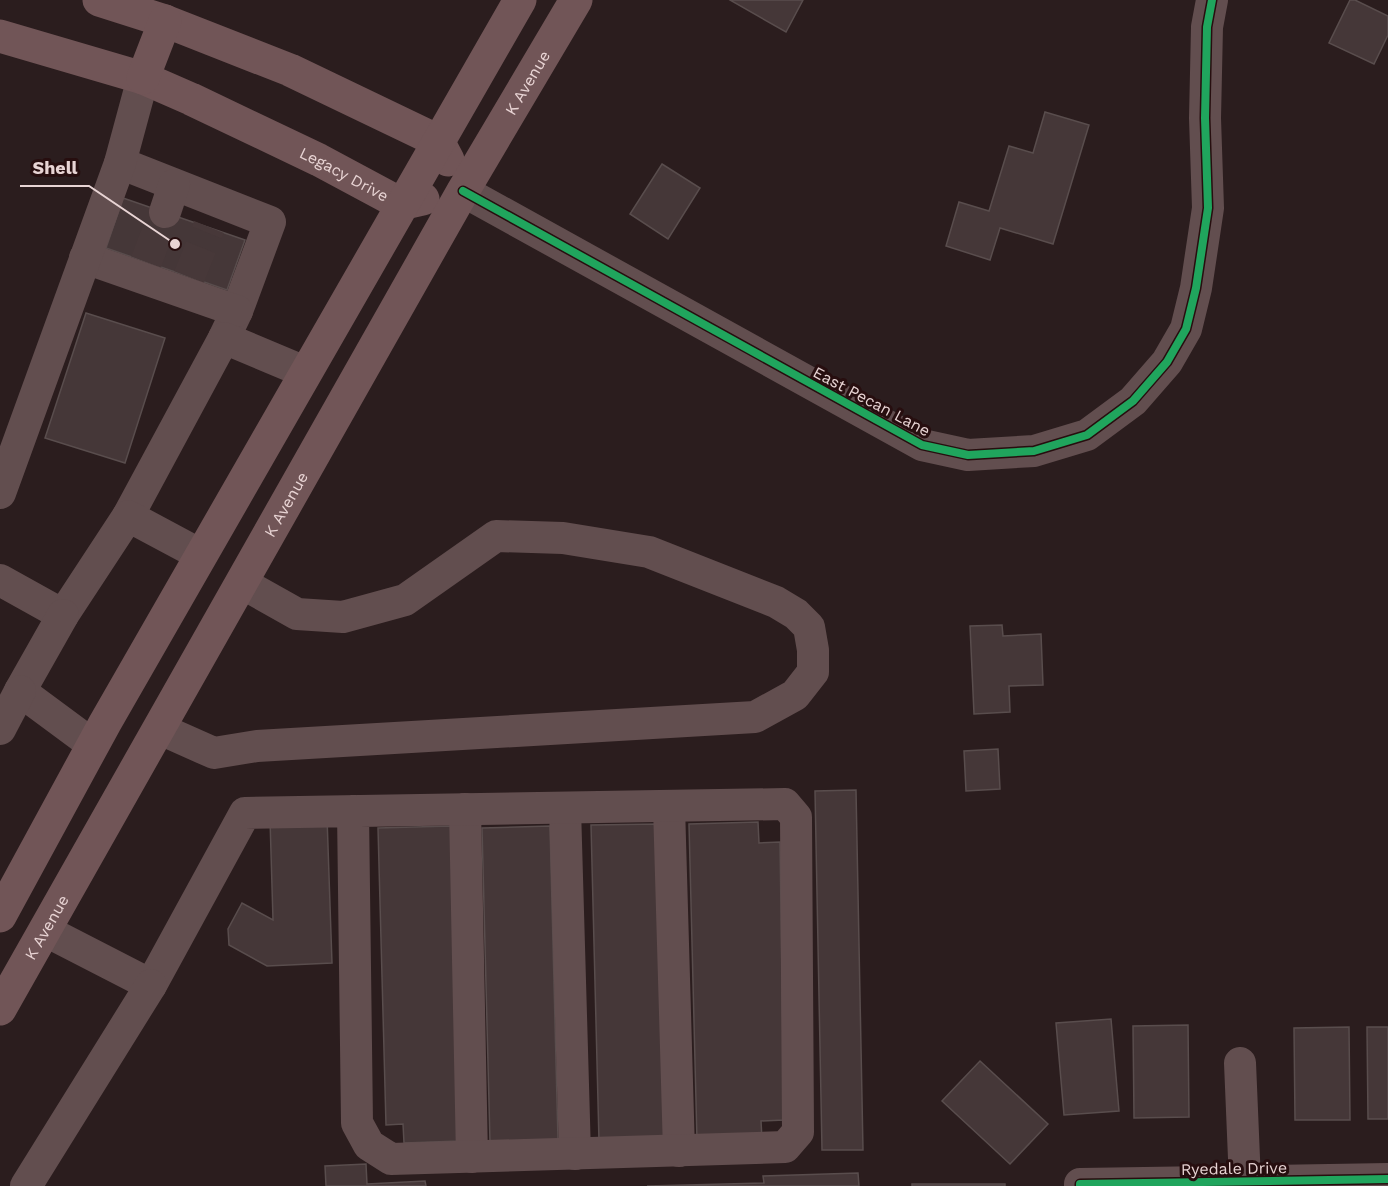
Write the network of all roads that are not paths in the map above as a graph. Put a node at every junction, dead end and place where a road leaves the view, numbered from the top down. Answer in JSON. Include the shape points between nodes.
{"nodes":[{"id":1,"x":99,"y":0,"type":"edge"},
{"id":2,"x":520,"y":0,"type":"edge"},
{"id":3,"x":576,"y":0,"type":"edge"},
{"id":4,"x":1212,"y":0,"type":"edge"},
{"id":5,"x":165,"y":21,"type":"junction"},
{"id":6,"x":0,"y":36,"type":"edge"},
{"id":7,"x":142,"y":78,"type":"junction"},
{"id":8,"x":438,"y":141,"type":"junction"},
{"id":9,"x":120,"y":163,"type":"junction"},
{"id":10,"x":463,"y":191,"type":"junction"},
{"id":11,"x":401,"y":204,"type":"junction"},
{"id":12,"x":86,"y":258,"type":"junction"},
{"id":13,"x":230,"y":325,"type":"junction"},
{"id":14,"x":305,"y":372,"type":"junction"},
{"id":15,"x":0,"y":493,"type":"edge"},
{"id":16,"x":128,"y":516,"type":"junction"},
{"id":17,"x":201,"y":555,"type":"junction"},
{"id":18,"x":0,"y":580,"type":"edge"},
{"id":19,"x":242,"y":583,"type":"junction"},
{"id":20,"x":63,"y":615,"type":"junction"},
{"id":21,"x":20,"y":691,"type":"junction"},
{"id":22,"x":0,"y":729,"type":"edge"},
{"id":23,"x":160,"y":729,"type":"junction"},
{"id":24,"x":93,"y":745,"type":"junction"},
{"id":25,"x":669,"y":806,"type":"junction"},
{"id":26,"x":565,"y":807,"type":"junction"},
{"id":27,"x":465,"y":809,"type":"junction"},
{"id":28,"x":353,"y":811,"type":"junction"},
{"id":29,"x":1,"y":910,"type":"edge"},
{"id":30,"x":46,"y":932,"type":"junction"},
{"id":31,"x":151,"y":985,"type":"junction"},
{"id":32,"x":0,"y":1009,"type":"edge"},
{"id":33,"x":1240,"y":1063,"type":"dead end"},
{"id":34,"x":679,"y":1150,"type":"junction"},
{"id":35,"x":575,"y":1154,"type":"junction"},
{"id":36,"x":472,"y":1157,"type":"junction"},
{"id":37,"x":1388,"y":1179,"type":"edge"},
{"id":38,"x":1245,"y":1182,"type":"junction"},
{"id":39,"x":1080,"y":1185,"type":"edge"},
{"id":40,"x":26,"y":1186,"type":"edge"}],
"edges":[{"from":1,"to":5,"type":"main road"},
{"from":2,"to":8,"type":"main road"},
{"from":3,"to":10,"type":"main road","name":"K Avenue"},
{"from":4,"to":10,"type":"street","name":"East Pecan Lane","via":[[1207,27],[1205,118],[1209,208],[1186,329],[1167,362],[1133,401],[1087,435],[1046,449],[969,455],[922,445]]},
{"from":5,"to":7,"type":"main road"},
{"from":5,"to":8,"type":"main road","via":[[290,70]]},
{"from":6,"to":7,"type":"main road","name":"Legacy Drive"},
{"from":7,"to":9,"type":"street"},
{"from":7,"to":11,"type":"main road","name":"Legacy Drive","via":[[319,160]]},
{"from":8,"to":10,"type":"main road"},
{"from":8,"to":11,"type":"main road"},
{"from":9,"to":12,"type":"street"},
{"from":9,"to":13,"type":"street","via":[[169,198],[213,215],[270,222]]},
{"from":10,"to":11,"type":"main road","name":"Legacy Drive"},
{"from":10,"to":19,"type":"main road","name":"K Avenue"},
{"from":11,"to":14,"type":"main road"},
{"from":12,"to":13,"type":"street","via":[[143,270],[187,285]]},
{"from":12,"to":15,"type":"street"},
{"from":13,"to":14,"type":"street"},
{"from":13,"to":16,"type":"street"},
{"from":14,"to":17,"type":"main road"},
{"from":16,"to":17,"type":"street"},
{"from":16,"to":20,"type":"street"},
{"from":17,"to":19,"type":"main road"},
{"from":17,"to":24,"type":"main road"},
{"from":18,"to":20,"type":"street"},
{"from":19,"to":23,"type":"main road","name":"K Avenue"},
{"from":19,"to":23,"type":"street","via":[[297,614],[343,617],[405,600],[496,536],[563,538],[649,552],[776,602],[809,627],[813,672],[795,695],[755,717],[257,746],[214,753]]},
{"from":20,"to":21,"type":"street"},
{"from":21,"to":22,"type":"street"},
{"from":21,"to":24,"type":"street"},
{"from":23,"to":30,"type":"main road","name":"K Avenue"},
{"from":24,"to":29,"type":"main road"},
{"from":25,"to":26,"type":"street"},
{"from":25,"to":34,"type":"street"},
{"from":25,"to":34,"type":"street","via":[[784,804],[796,817],[798,1132],[785,1148]]},
{"from":26,"to":27,"type":"street"},
{"from":26,"to":35,"type":"street"},
{"from":27,"to":28,"type":"street"},
{"from":27,"to":36,"type":"street"},
{"from":28,"to":31,"type":"street","via":[[245,813]]},
{"from":28,"to":36,"type":"street","via":[[357,1123],[369,1145],[391,1159]]},
{"from":29,"to":30,"type":"main road"},
{"from":30,"to":31,"type":"street"},
{"from":30,"to":32,"type":"main road","name":"K Avenue"},
{"from":31,"to":40,"type":"street"},
{"from":33,"to":38,"type":"street"},
{"from":34,"to":35,"type":"street"},
{"from":35,"to":36,"type":"street"},
{"from":37,"to":38,"type":"street","name":"Ryedale Drive"},
{"from":38,"to":39,"type":"street","name":"Ryedale Drive"}]}
